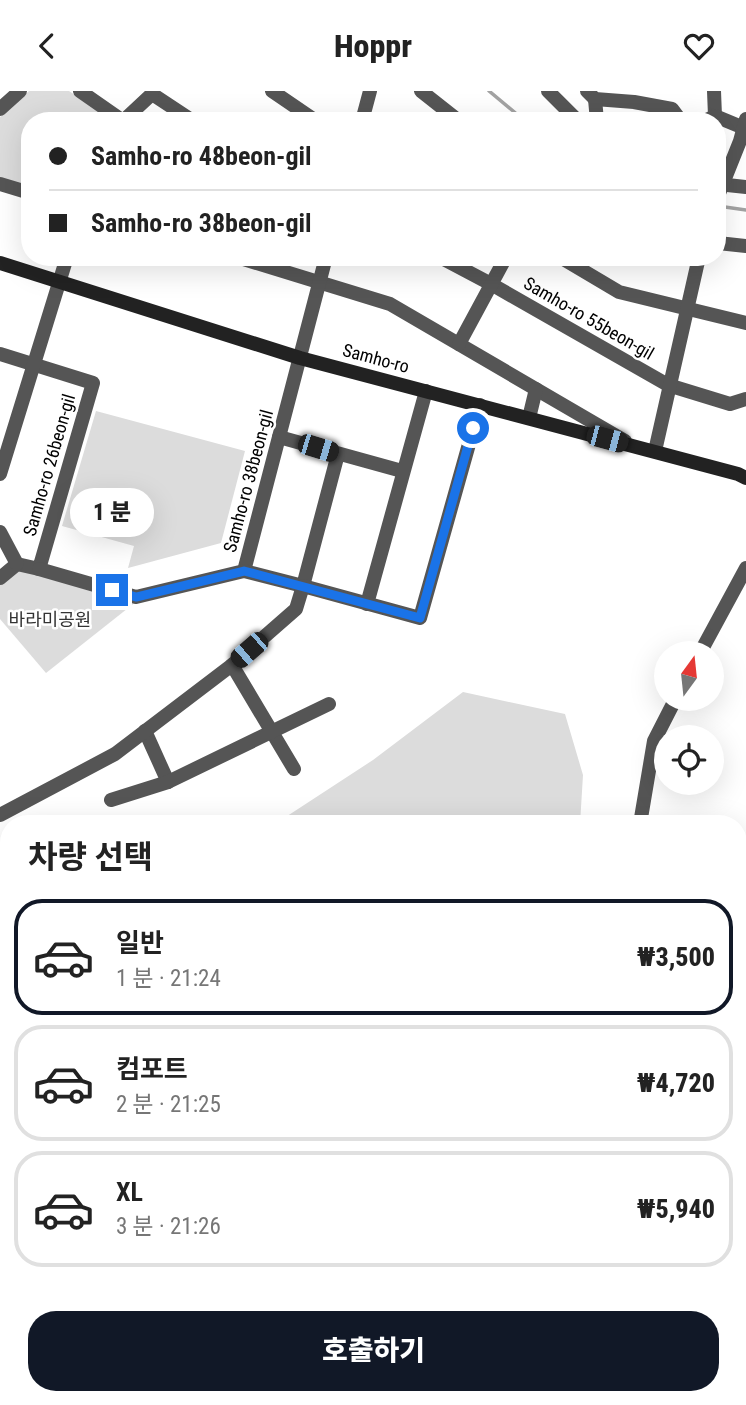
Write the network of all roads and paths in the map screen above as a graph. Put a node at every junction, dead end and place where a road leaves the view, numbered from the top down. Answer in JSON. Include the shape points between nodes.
{"nodes":[{"id":1,"x":20,"y":91,"type":"edge"},
{"id":2,"x":79,"y":91,"type":"edge"},
{"id":3,"x":272,"y":91,"type":"edge"},
{"id":4,"x":370,"y":91,"type":"edge"},
{"id":5,"x":421,"y":91,"type":"edge"},
{"id":6,"x":548,"y":91,"type":"edge"},
{"id":7,"x":714,"y":91,"type":"edge"},
{"id":8,"x":152,"y":93,"type":"edge"},
{"id":9,"x":591,"y":95,"type":"edge"},
{"id":10,"x":0,"y":109,"type":"edge"},
{"id":11,"x":110,"y":112,"type":"edge"},
{"id":12,"x":132,"y":112,"type":"edge"},
{"id":13,"x":180,"y":112,"type":"edge"},
{"id":14,"x":303,"y":112,"type":"edge"},
{"id":15,"x":364,"y":112,"type":"edge"},
{"id":16,"x":448,"y":112,"type":"edge"},
{"id":17,"x":569,"y":112,"type":"edge"},
{"id":18,"x":674,"y":112,"type":"edge"},
{"id":19,"x":710,"y":112,"type":"edge"},
{"id":20,"x":726,"y":125,"type":"edge"},
{"id":21,"x":744,"y":132,"type":"edge"},
{"id":22,"x":726,"y":172,"type":"edge"},
{"id":23,"x":0,"y":184,"type":"edge"},
{"id":24,"x":746,"y":187,"type":"edge"},
{"id":25,"x":726,"y":188,"type":"edge"},
{"id":26,"x":21,"y":190,"type":"edge"},
{"id":27,"x":726,"y":244,"type":"edge"},
{"id":28,"x":746,"y":246,"type":"edge"},
{"id":29,"x":0,"y":263,"type":"edge"},
{"id":30,"x":64,"y":266,"type":"edge"},
{"id":31,"x":270,"y":266,"type":"edge"},
{"id":32,"x":324,"y":266,"type":"edge"},
{"id":33,"x":457,"y":266,"type":"edge"},
{"id":34,"x":501,"y":266,"type":"edge"},
{"id":35,"x":575,"y":266,"type":"edge"},
{"id":36,"x":697,"y":266,"type":"edge"},
{"id":37,"x":60,"y":282,"type":"junction"},
{"id":38,"x":320,"y":282,"type":"junction"},
{"id":39,"x":492,"y":284,"type":"junction"},
{"id":40,"x":686,"y":309,"type":"junction"},
{"id":41,"x":746,"y":323,"type":"edge"},
{"id":42,"x":459,"y":344,"type":"junction"},
{"id":43,"x":0,"y":354,"type":"edge"},
{"id":44,"x":300,"y":358,"type":"junction"},
{"id":45,"x":34,"y":365,"type":"junction"},
{"id":46,"x":668,"y":385,"type":"junction"},
{"id":47,"x":536,"y":389,"type":"junction"},
{"id":48,"x":426,"y":391,"type":"junction"},
{"id":49,"x":746,"y":399,"type":"edge"},
{"id":50,"x":730,"y":404,"type":"junction"},
{"id":51,"x":480,"y":405,"type":"junction"},
{"id":52,"x":746,"y":413,"type":"edge"},
{"id":53,"x":528,"y":418,"type":"junction"},
{"id":54,"x":279,"y":437,"type":"junction"},
{"id":55,"x":632,"y":446,"type":"junction"},
{"id":56,"x":655,"y":451,"type":"junction"},
{"id":57,"x":338,"y":454,"type":"junction"},
{"id":58,"x":402,"y":471,"type":"junction"},
{"id":59,"x":0,"y":474,"type":"edge"},
{"id":60,"x":746,"y":478,"type":"edge"},
{"id":61,"x":0,"y":532,"type":"edge"},
{"id":62,"x":17,"y":564,"type":"junction"},
{"id":63,"x":746,"y":568,"type":"edge"},
{"id":64,"x":39,"y":569,"type":"junction"},
{"id":65,"x":244,"y":571,"type":"junction"},
{"id":66,"x":0,"y":578,"type":"edge"},
{"id":67,"x":303,"y":586,"type":"junction"},
{"id":68,"x":367,"y":604,"type":"junction"},
{"id":69,"x":706,"y":641,"type":"edge"},
{"id":70,"x":232,"y":665,"type":"junction"},
{"id":71,"x":329,"y":705,"type":"dead end"},
{"id":72,"x":669,"y":711,"type":"edge"},
{"id":73,"x":145,"y":731,"type":"junction"},
{"id":74,"x":271,"y":731,"type":"junction"},
{"id":75,"x":294,"y":769,"type":"dead end"},
{"id":76,"x":168,"y":782,"type":"junction"},
{"id":77,"x":111,"y":800,"type":"dead end"},
{"id":78,"x":0,"y":815,"type":"edge"},
{"id":79,"x":642,"y":815,"type":"edge"}],
"edges":[{"from":1,"to":10,"type":"street"},
{"from":2,"to":11,"type":"street"},
{"from":3,"to":14,"type":"street"},
{"from":4,"to":15,"type":"street"},
{"from":5,"to":16,"type":"street"},
{"from":6,"to":17,"type":"street"},
{"from":7,"to":19,"type":"street"},
{"from":8,"to":12,"type":"street"},
{"from":8,"to":13,"type":"street"},
{"from":9,"to":18,"type":"street"},
{"from":20,"to":21,"type":"street"},
{"from":21,"to":22,"type":"street"},
{"from":23,"to":26,"type":"street"},
{"from":24,"to":25,"type":"street"},
{"from":27,"to":28,"type":"street"},
{"from":29,"to":37,"type":"main road","name":"Samho-ro"},
{"from":30,"to":37,"type":"street"},
{"from":31,"to":38,"type":"street"},
{"from":32,"to":38,"type":"street","name":"Samho-ro 38beon-gil"},
{"from":33,"to":39,"type":"street","name":"Samho-ro 55beon-gil"},
{"from":34,"to":39,"type":"street"},
{"from":35,"to":40,"type":"street","via":[[619,292]]},
{"from":36,"to":40,"type":"street"},
{"from":37,"to":44,"type":"main road","name":"Samho-ro"},
{"from":37,"to":45,"type":"street"},
{"from":38,"to":42,"type":"street","via":[[390,304]]},
{"from":38,"to":44,"type":"street","name":"Samho-ro 38beon-gil"},
{"from":39,"to":42,"type":"street"},
{"from":39,"to":46,"type":"street","name":"Samho-ro 55beon-gil"},
{"from":40,"to":41,"type":"street"},
{"from":40,"to":46,"type":"street"},
{"from":42,"to":47,"type":"street"},
{"from":43,"to":45,"type":"street","name":"Samho-ro 26beon-gil"},
{"from":44,"to":48,"type":"main road","name":"Samho-ro"},
{"from":44,"to":54,"type":"street","name":"Samho-ro 38beon-gil"},
{"from":45,"to":59,"type":"street"},
{"from":45,"to":64,"type":"street","name":"Samho-ro 26beon-gil","via":[[93,383]]},
{"from":46,"to":50,"type":"street","name":"Samho-ro 55beon-gil"},
{"from":46,"to":56,"type":"street"},
{"from":47,"to":53,"type":"street"},
{"from":47,"to":55,"type":"street"},
{"from":48,"to":51,"type":"main road","name":"Samho-ro"},
{"from":48,"to":58,"type":"street"},
{"from":49,"to":50,"type":"street"},
{"from":50,"to":52,"type":"street","name":"Samho-ro 55beon-gil"},
{"from":51,"to":53,"type":"main road","name":"Samho-ro"},
{"from":51,"to":68,"type":"street","via":[[420,618]]},
{"from":53,"to":55,"type":"main road","name":"Samho-ro"},
{"from":54,"to":57,"type":"street"},
{"from":54,"to":65,"type":"street","name":"Samho-ro 38beon-gil"},
{"from":55,"to":56,"type":"main road","name":"Samho-ro"},
{"from":56,"to":60,"type":"main road","name":"Samho-ro"},
{"from":57,"to":58,"type":"street"},
{"from":57,"to":67,"type":"street"},
{"from":58,"to":68,"type":"street"},
{"from":61,"to":62,"type":"street"},
{"from":62,"to":64,"type":"street"},
{"from":62,"to":66,"type":"street"},
{"from":63,"to":69,"type":"street"},
{"from":64,"to":65,"type":"street","name":"Samho-ro 38beon-gil","via":[[136,597]]},
{"from":65,"to":67,"type":"street"},
{"from":67,"to":68,"type":"street"},
{"from":67,"to":70,"type":"street","via":[[296,609]]},
{"from":70,"to":73,"type":"street"},
{"from":70,"to":74,"type":"street"},
{"from":71,"to":74,"type":"street"},
{"from":72,"to":79,"type":"street","via":[[654,741]]},
{"from":73,"to":76,"type":"street"},
{"from":73,"to":78,"type":"street","via":[[115,754]]},
{"from":74,"to":75,"type":"street"},
{"from":74,"to":76,"type":"street"},
{"from":76,"to":77,"type":"street"}]}
